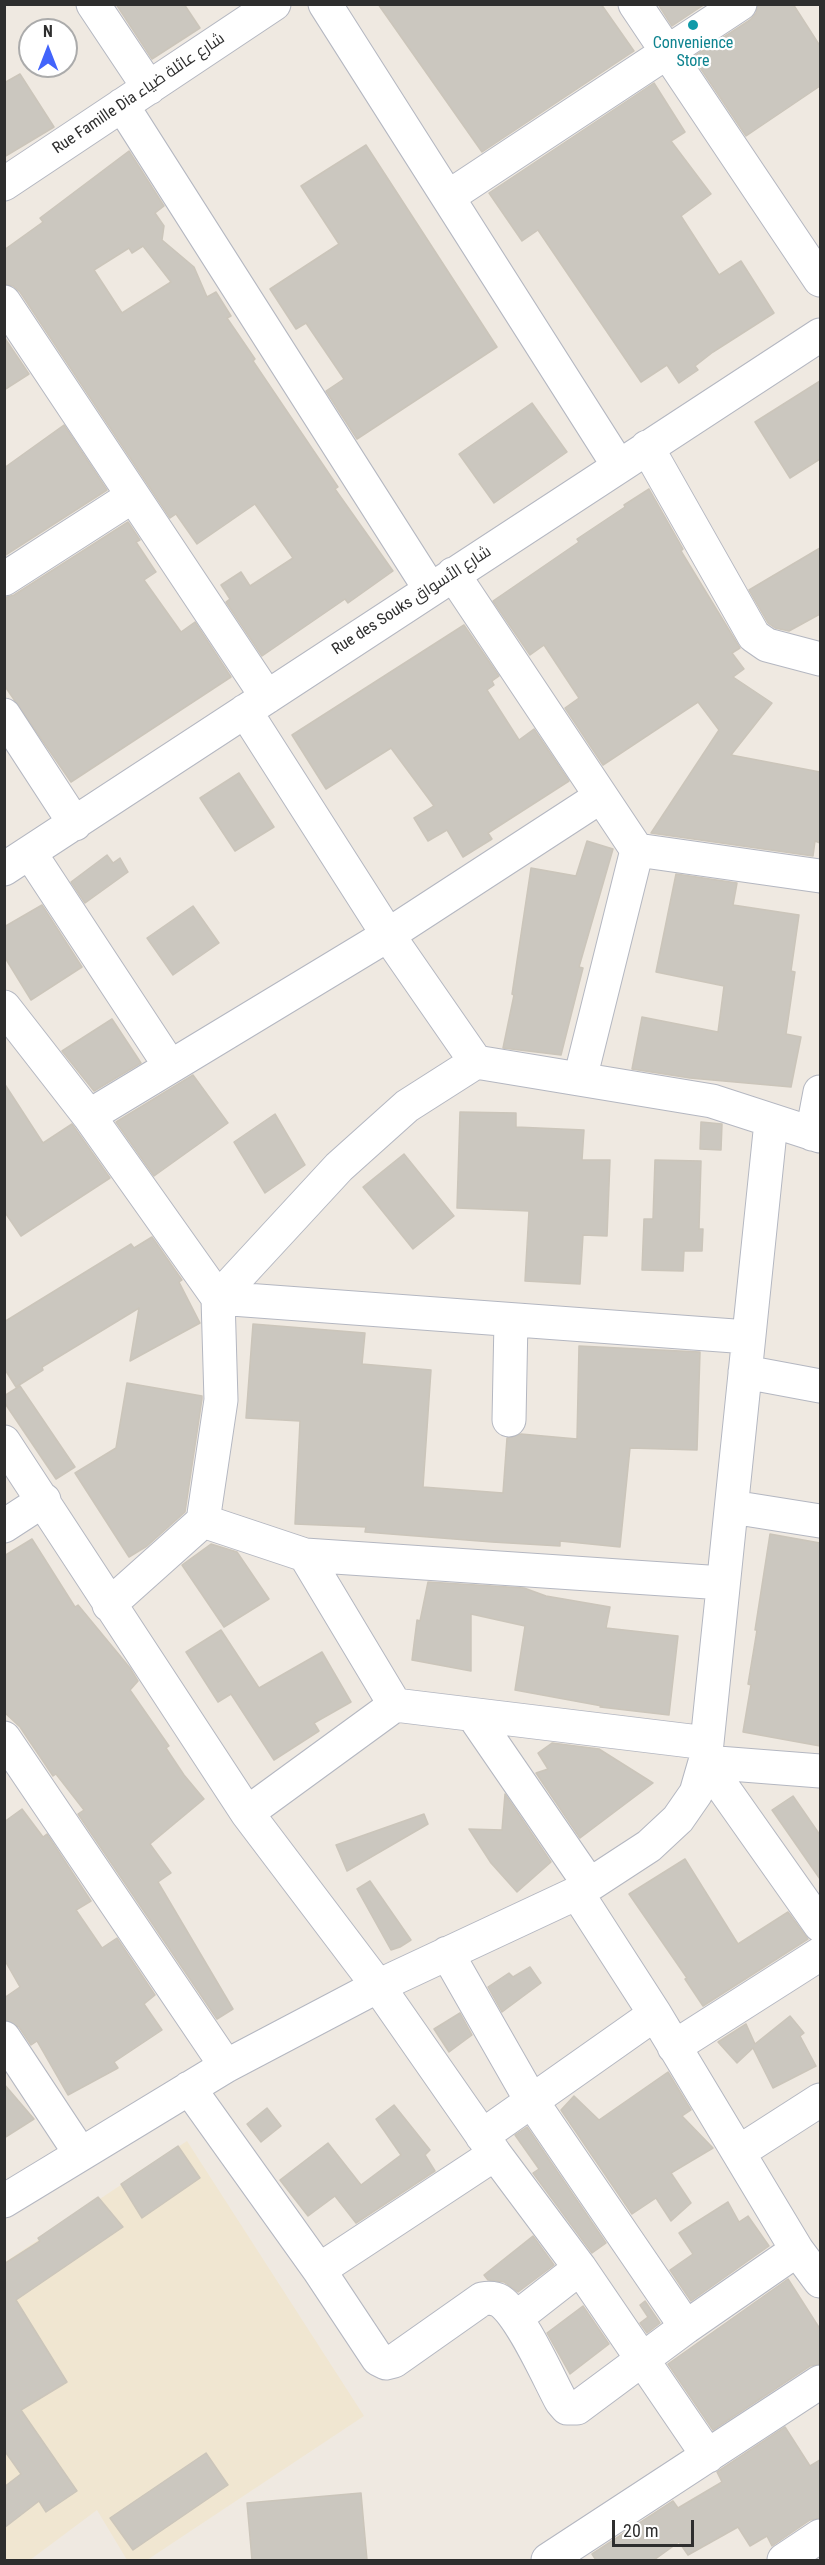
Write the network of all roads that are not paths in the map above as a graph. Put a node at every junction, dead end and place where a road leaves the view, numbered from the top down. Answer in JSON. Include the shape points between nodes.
{"nodes":[{"id":1,"x":93,"y":4,"type":"edge"},
{"id":2,"x":274,"y":4,"type":"edge"},
{"id":3,"x":325,"y":4,"type":"edge"},
{"id":4,"x":635,"y":4,"type":"edge"},
{"id":5,"x":740,"y":4,"type":"edge"},
{"id":6,"x":667,"y":52,"type":"junction"},
{"id":7,"x":149,"y":88,"type":"junction"},
{"id":8,"x":122,"y":105,"type":"junction"},
{"id":9,"x":4,"y":184,"type":"edge"},
{"id":10,"x":448,"y":197,"type":"junction"},
{"id":11,"x":820,"y":280,"type":"edge"},
{"id":12,"x":4,"y":302,"type":"edge"},
{"id":13,"x":820,"y":335,"type":"edge"},
{"id":14,"x":647,"y":447,"type":"junction"},
{"id":15,"x":618,"y":465,"type":"junction"},
{"id":16,"x":133,"y":496,"type":"junction"},
{"id":17,"x":4,"y":579,"type":"edge"},
{"id":18,"x":441,"y":582,"type":"junction"},
{"id":19,"x":820,"y":659,"type":"edge"},
{"id":20,"x":256,"y":704,"type":"junction"},
{"id":21,"x":4,"y":715,"type":"edge"},
{"id":22,"x":600,"y":797,"type":"junction"},
{"id":23,"x":75,"y":824,"type":"junction"},
{"id":24,"x":637,"y":850,"type":"junction"},
{"id":25,"x":17,"y":861,"type":"edge"},
{"id":26,"x":820,"y":876,"type":"edge"},
{"id":27,"x":388,"y":935,"type":"junction"},
{"id":28,"x":4,"y":1007,"type":"edge"},
{"id":29,"x":476,"y":1062,"type":"junction"},
{"id":30,"x":170,"y":1066,"type":"junction"},
{"id":31,"x":580,"y":1079,"type":"junction"},
{"id":32,"x":820,"y":1092,"type":"edge"},
{"id":33,"x":88,"y":1116,"type":"junction"},
{"id":34,"x":771,"y":1122,"type":"junction"},
{"id":35,"x":817,"y":1135,"type":"edge"},
{"id":36,"x":218,"y":1298,"type":"junction"},
{"id":37,"x":511,"y":1320,"type":"junction"},
{"id":38,"x":748,"y":1337,"type":"junction"},
{"id":39,"x":746,"y":1372,"type":"junction"},
{"id":40,"x":820,"y":1386,"type":"edge"},
{"id":41,"x":510,"y":1420,"type":"dead end"},
{"id":42,"x":4,"y":1442,"type":"edge"},
{"id":43,"x":44,"y":1500,"type":"junction"},
{"id":44,"x":732,"y":1507,"type":"junction"},
{"id":45,"x":203,"y":1521,"type":"junction"},
{"id":46,"x":820,"y":1521,"type":"edge"},
{"id":47,"x":4,"y":1526,"type":"edge"},
{"id":48,"x":305,"y":1554,"type":"junction"},
{"id":49,"x":723,"y":1583,"type":"junction"},
{"id":50,"x":109,"y":1605,"type":"junction"},
{"id":51,"x":395,"y":1705,"type":"junction"},
{"id":52,"x":473,"y":1715,"type":"junction"},
{"id":53,"x":4,"y":1738,"type":"edge"},
{"id":54,"x":706,"y":1753,"type":"junction"},
{"id":55,"x":820,"y":1771,"type":"edge"},
{"id":56,"x":247,"y":1814,"type":"junction"},
{"id":57,"x":583,"y":1889,"type":"junction"},
{"id":58,"x":820,"y":1925,"type":"edge"},
{"id":59,"x":447,"y":1953,"type":"junction"},
{"id":60,"x":820,"y":1954,"type":"edge"},
{"id":61,"x":378,"y":1986,"type":"junction"},
{"id":62,"x":655,"y":2014,"type":"junction"},
{"id":63,"x":4,"y":2038,"type":"edge"},
{"id":64,"x":675,"y":2047,"type":"junction"},
{"id":65,"x":226,"y":2066,"type":"junction"},
{"id":66,"x":189,"y":2088,"type":"junction"},
{"id":67,"x":531,"y":2100,"type":"junction"},
{"id":68,"x":820,"y":2100,"type":"edge"},
{"id":69,"x":489,"y":2145,"type":"junction"},
{"id":70,"x":80,"y":2152,"type":"junction"},
{"id":71,"x":739,"y":2152,"type":"junction"},
{"id":72,"x":4,"y":2201,"type":"edge"},
{"id":73,"x":797,"y":2250,"type":"junction"},
{"id":74,"x":580,"y":2268,"type":"junction"},
{"id":75,"x":319,"y":2270,"type":"junction"},
{"id":76,"x":820,"y":2280,"type":"edge"},
{"id":77,"x":516,"y":2318,"type":"junction"},
{"id":78,"x":686,"y":2327,"type":"junction"},
{"id":79,"x":644,"y":2360,"type":"junction"},
{"id":80,"x":820,"y":2382,"type":"edge"},
{"id":81,"x":708,"y":2456,"type":"junction"},
{"id":82,"x":820,"y":2536,"type":"edge"},
{"id":83,"x":548,"y":2560,"type":"edge"},
{"id":84,"x":784,"y":2560,"type":"edge"}],
"edges":[{"from":1,"to":7,"type":"street"},
{"from":2,"to":7,"type":"street","name":"Rue Famille Dia شارع عائلة ضياء"},
{"from":3,"to":10,"type":"street"},
{"from":4,"to":6,"type":"street"},
{"from":5,"to":6,"type":"street"},
{"from":6,"to":10,"type":"street"},
{"from":6,"to":11,"type":"street"},
{"from":7,"to":8,"type":"street","name":"Rue Famille Dia شارع عائلة ضياء"},
{"from":8,"to":9,"type":"street","name":"Rue Famille Dia شارع عائلة ضياء"},
{"from":8,"to":18,"type":"street"},
{"from":10,"to":15,"type":"street"},
{"from":12,"to":16,"type":"street"},
{"from":13,"to":14,"type":"street","name":"Rue des Souks شارع الأسواق"},
{"from":14,"to":15,"type":"street","name":"Rue des Souks شارع الأسواق"},
{"from":14,"to":19,"type":"street","via":[[754,636],[767,645]]},
{"from":15,"to":18,"type":"street","name":"Rue des Souks شارع الأسواق"},
{"from":16,"to":17,"type":"street"},
{"from":16,"to":20,"type":"street"},
{"from":18,"to":20,"type":"street","name":"Rue des Souks شارع الأسواق"},
{"from":18,"to":22,"type":"street"},
{"from":20,"to":23,"type":"street","name":"Rue des Souks شارع الأسواق"},
{"from":20,"to":27,"type":"street"},
{"from":21,"to":23,"type":"street"},
{"from":22,"to":24,"type":"street"},
{"from":22,"to":27,"type":"street"},
{"from":23,"to":25,"type":"street","name":"Rue des Souks شارع الأسواق"},
{"from":24,"to":26,"type":"street"},
{"from":24,"to":31,"type":"street"},
{"from":25,"to":30,"type":"street"},
{"from":27,"to":29,"type":"street"},
{"from":27,"to":30,"type":"street"},
{"from":28,"to":33,"type":"street"},
{"from":29,"to":31,"type":"street"},
{"from":29,"to":36,"type":"street","via":[[407,1106],[339,1167]]},
{"from":30,"to":33,"type":"street"},
{"from":31,"to":34,"type":"street","via":[[712,1101]]},
{"from":32,"to":35,"type":"street"},
{"from":33,"to":36,"type":"street"},
{"from":34,"to":35,"type":"street"},
{"from":34,"to":38,"type":"street"},
{"from":36,"to":37,"type":"street"},
{"from":36,"to":45,"type":"street","via":[[221,1400]]},
{"from":37,"to":38,"type":"street"},
{"from":37,"to":41,"type":"street"},
{"from":38,"to":39,"type":"street"},
{"from":39,"to":40,"type":"street"},
{"from":39,"to":44,"type":"street"},
{"from":42,"to":43,"type":"street"},
{"from":43,"to":47,"type":"street"},
{"from":43,"to":50,"type":"street"},
{"from":44,"to":46,"type":"street"},
{"from":44,"to":49,"type":"street"},
{"from":45,"to":48,"type":"street"},
{"from":45,"to":50,"type":"street"},
{"from":48,"to":49,"type":"street"},
{"from":48,"to":51,"type":"street"},
{"from":49,"to":54,"type":"street"},
{"from":50,"to":56,"type":"street"},
{"from":51,"to":52,"type":"street"},
{"from":51,"to":56,"type":"street"},
{"from":52,"to":54,"type":"street"},
{"from":52,"to":57,"type":"street"},
{"from":53,"to":65,"type":"street"},
{"from":54,"to":55,"type":"street"},
{"from":54,"to":57,"type":"street","via":[[696,1793],[678,1819],[649,1846]]},
{"from":54,"to":58,"type":"street"},
{"from":56,"to":61,"type":"street"},
{"from":57,"to":59,"type":"street"},
{"from":57,"to":62,"type":"street"},
{"from":59,"to":61,"type":"street"},
{"from":59,"to":67,"type":"street"},
{"from":60,"to":64,"type":"street"},
{"from":61,"to":65,"type":"street"},
{"from":61,"to":69,"type":"street"},
{"from":62,"to":64,"type":"street"},
{"from":62,"to":67,"type":"street"},
{"from":63,"to":70,"type":"street"},
{"from":64,"to":71,"type":"street"},
{"from":65,"to":66,"type":"street"},
{"from":66,"to":70,"type":"street"},
{"from":66,"to":75,"type":"street"},
{"from":67,"to":69,"type":"street"},
{"from":67,"to":78,"type":"street"},
{"from":68,"to":71,"type":"street"},
{"from":69,"to":74,"type":"street"},
{"from":69,"to":75,"type":"street"},
{"from":70,"to":72,"type":"street"},
{"from":71,"to":73,"type":"street"},
{"from":73,"to":76,"type":"street"},
{"from":73,"to":78,"type":"street"},
{"from":74,"to":77,"type":"street"},
{"from":74,"to":79,"type":"street"},
{"from":75,"to":77,"type":"street","via":[[378,2359],[386,2363],[482,2299],[501,2301]]},
{"from":77,"to":79,"type":"street","via":[[567,2408],[577,2408]]},
{"from":78,"to":79,"type":"street"},
{"from":79,"to":81,"type":"street"},
{"from":80,"to":81,"type":"street"},
{"from":81,"to":83,"type":"street"},
{"from":82,"to":84,"type":"street"}]}
